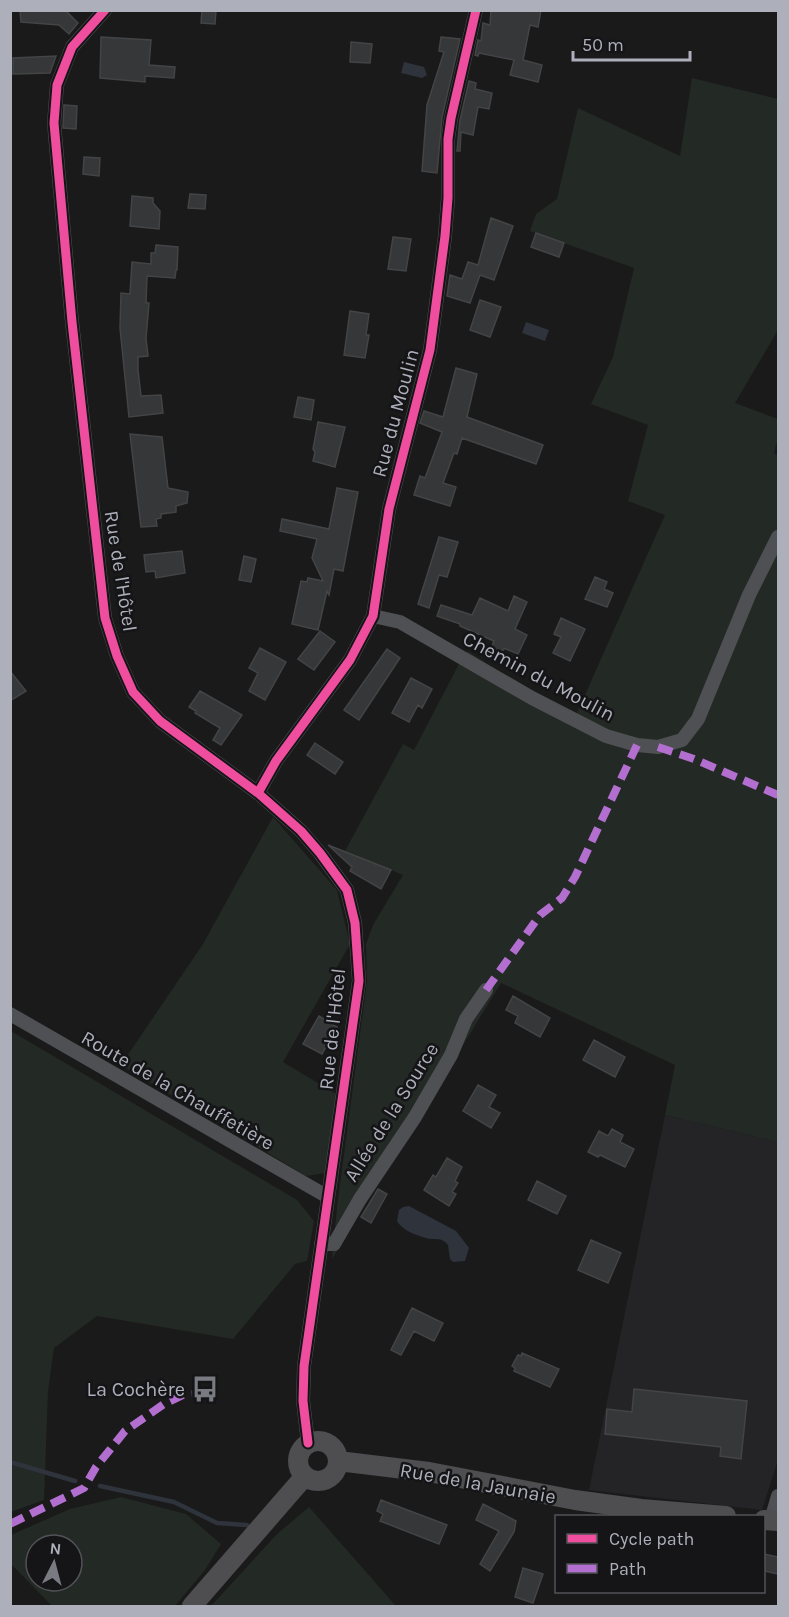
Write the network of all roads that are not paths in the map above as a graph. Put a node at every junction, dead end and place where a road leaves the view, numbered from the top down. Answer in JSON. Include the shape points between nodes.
{"nodes":[{"id":1,"x":105,"y":10,"type":"edge"},
{"id":2,"x":476,"y":10,"type":"edge"},
{"id":3,"x":778,"y":537,"type":"edge"},
{"id":4,"x":373,"y":616,"type":"junction"},
{"id":5,"x":258,"y":793,"type":"junction"},
{"id":6,"x":486,"y":990,"type":"dead end"},
{"id":7,"x":10,"y":1014,"type":"edge"},
{"id":8,"x":328,"y":1197,"type":"junction"},
{"id":9,"x":321,"y":1244,"type":"junction"},
{"id":10,"x":308,"y":1443,"type":"junction"},
{"id":11,"x":338,"y":1461,"type":"junction"},
{"id":12,"x":305,"y":1476,"type":"junction"},
{"id":13,"x":778,"y":1496,"type":"edge"},
{"id":14,"x":714,"y":1515,"type":"edge"},
{"id":15,"x":771,"y":1520,"type":"edge"},
{"id":16,"x":192,"y":1606,"type":"edge"}],
"edges":[{"from":1,"to":5,"type":"street","name":"Rue de l'Hôtel","via":[[72,47],[57,85],[54,123],[105,618],[133,692],[160,721]]},
{"from":2,"to":4,"type":"street","name":"Rue du Moulin","via":[[448,139],[445,236],[430,350],[389,509]]},
{"from":3,"to":4,"type":"street","name":"Chemin du Moulin","via":[[749,595],[698,719],[682,740],[658,747],[606,736],[400,622]]},
{"from":4,"to":5,"type":"street","name":"Rue du Moulin","via":[[350,660],[276,761]]},
{"from":5,"to":8,"type":"street","name":"Rue de l'Hôtel","via":[[320,853],[346,890],[355,923],[359,981]]},
{"from":6,"to":9,"type":"street","name":"Allée de la Source","via":[[466,1018],[451,1055],[415,1117],[334,1244]]},
{"from":7,"to":8,"type":"street","name":"Route de la Chauffetière"},
{"from":8,"to":9,"type":"street","name":"Rue de l'Hôtel"},
{"from":9,"to":10,"type":"street","name":"Rue de l'Hôtel","via":[[304,1366]]},
{"from":10,"to":11,"type":"main road","via":[[328,1444]]},
{"from":10,"to":12,"type":"main road","via":[[298,1459]]},
{"from":11,"to":12,"type":"main road","via":[[336,1470],[322,1481]]},
{"from":11,"to":14,"type":"main road","name":"Rue de la Jaunaie","via":[[429,1472],[586,1502]]},
{"from":12,"to":16,"type":"main road"},
{"from":13,"to":15,"type":"street"}]}
